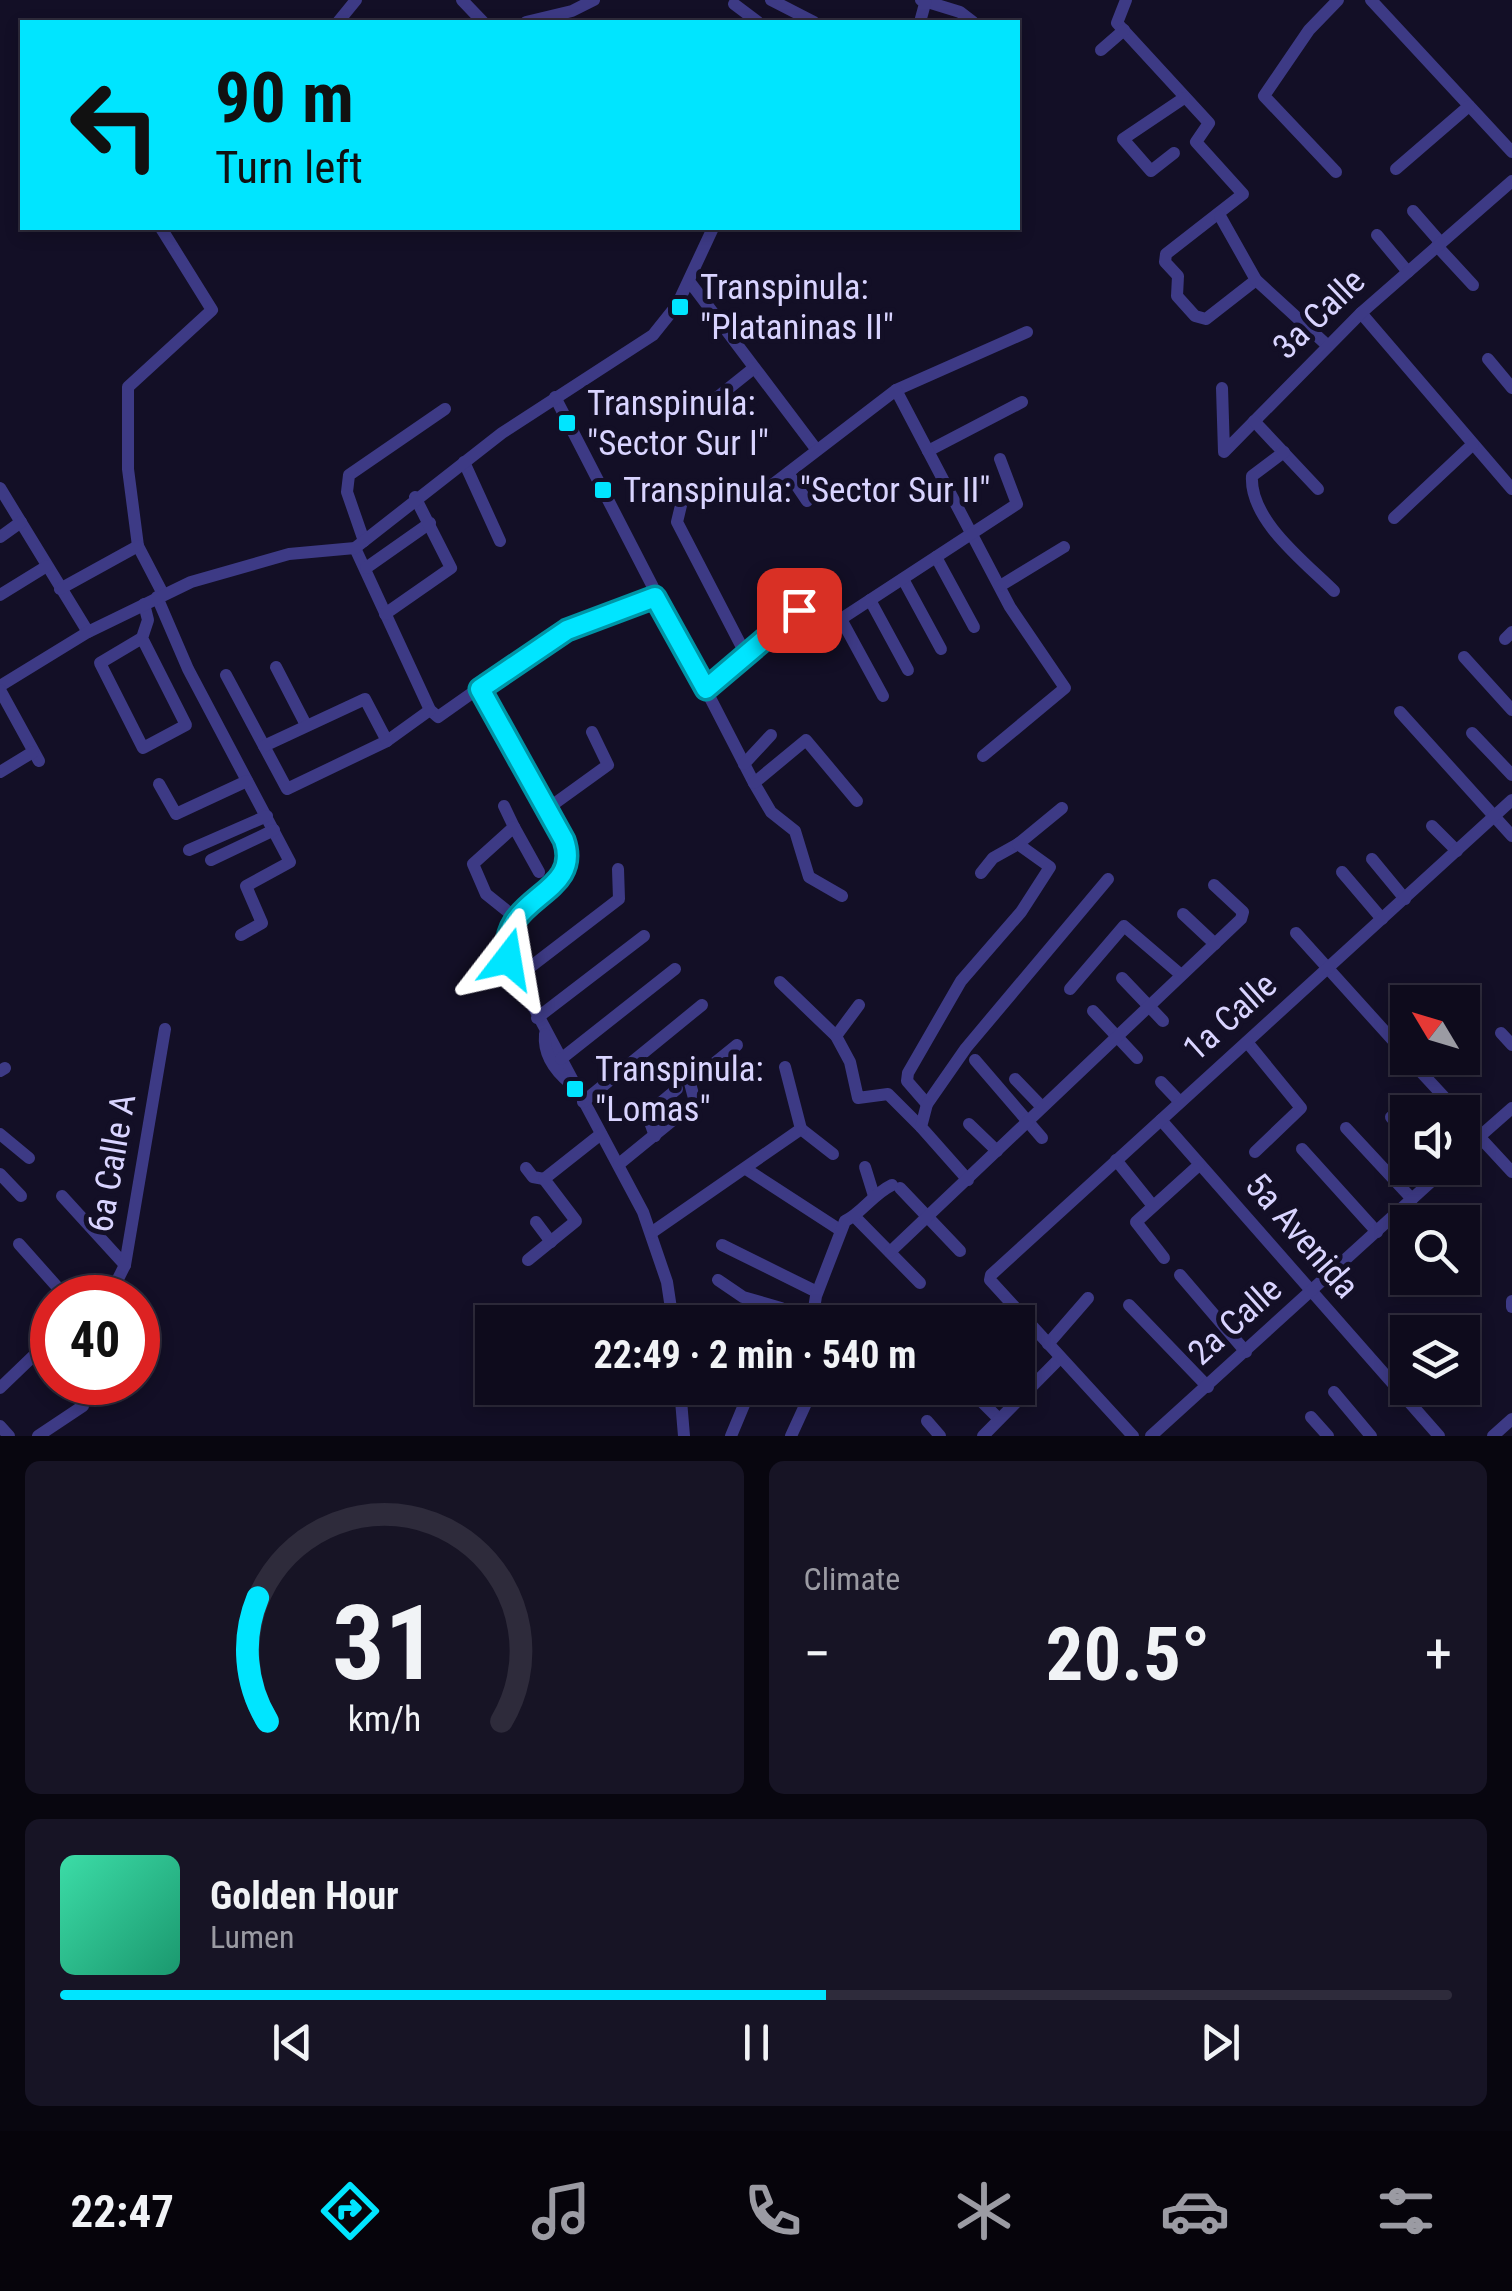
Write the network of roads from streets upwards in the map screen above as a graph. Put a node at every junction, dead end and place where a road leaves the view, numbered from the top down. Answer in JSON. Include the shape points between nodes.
{"nodes":[{"id":1,"x":356,"y":0,"type":"edge"},
{"id":2,"x":462,"y":0,"type":"edge"},
{"id":3,"x":594,"y":0,"type":"edge"},
{"id":4,"x":771,"y":0,"type":"edge"},
{"id":5,"x":924,"y":0,"type":"edge"},
{"id":6,"x":1126,"y":0,"type":"edge"},
{"id":7,"x":1338,"y":0,"type":"edge"},
{"id":8,"x":1371,"y":0,"type":"edge"},
{"id":9,"x":734,"y":2,"type":"edge"},
{"id":10,"x":340,"y":20,"type":"edge"},
{"id":11,"x":482,"y":20,"type":"edge"},
{"id":12,"x":535,"y":20,"type":"edge"},
{"id":13,"x":730,"y":20,"type":"dead end"},
{"id":14,"x":756,"y":20,"type":"edge"},
{"id":15,"x":810,"y":20,"type":"edge"},
{"id":16,"x":966,"y":20,"type":"edge"},
{"id":17,"x":1120,"y":24,"type":"junction"},
{"id":18,"x":1101,"y":50,"type":"dead end"},
{"id":19,"x":1184,"y":98,"type":"junction"},
{"id":20,"x":1469,"y":106,"type":"junction"},
{"id":21,"x":1512,"y":152,"type":"edge"},
{"id":22,"x":1174,"y":154,"type":"dead end"},
{"id":23,"x":1396,"y":169,"type":"dead end"},
{"id":24,"x":1336,"y":172,"type":"dead end"},
{"id":25,"x":1512,"y":181,"type":"edge"},
{"id":26,"x":1413,"y":212,"type":"dead end"},
{"id":27,"x":1220,"y":216,"type":"junction"},
{"id":28,"x":162,"y":230,"type":"edge"},
{"id":29,"x":712,"y":230,"type":"edge"},
{"id":30,"x":1377,"y":235,"type":"dead end"},
{"id":31,"x":1439,"y":244,"type":"junction"},
{"id":32,"x":1408,"y":272,"type":"junction"},
{"id":33,"x":1256,"y":280,"type":"junction"},
{"id":34,"x":689,"y":281,"type":"junction"},
{"id":35,"x":1473,"y":286,"type":"dead end"},
{"id":36,"x":1361,"y":313,"type":"junction"},
{"id":37,"x":1027,"y":332,"type":"dead end"},
{"id":38,"x":1328,"y":346,"type":"junction"},
{"id":39,"x":1488,"y":360,"type":"dead end"},
{"id":40,"x":754,"y":368,"type":"junction"},
{"id":41,"x":1222,"y":388,"type":"dead end"},
{"id":42,"x":1512,"y":388,"type":"edge"},
{"id":43,"x":896,"y":390,"type":"junction"},
{"id":44,"x":555,"y":397,"type":"junction"},
{"id":45,"x":1022,"y":402,"type":"dead end"},
{"id":46,"x":445,"y":409,"type":"dead end"},
{"id":47,"x":699,"y":412,"type":"dead end"},
{"id":48,"x":1254,"y":421,"type":"junction"},
{"id":49,"x":1474,"y":444,"type":"junction"},
{"id":50,"x":816,"y":449,"type":"junction"},
{"id":51,"x":928,"y":451,"type":"junction"},
{"id":52,"x":1284,"y":452,"type":"junction"},
{"id":53,"x":1000,"y":459,"type":"dead end"},
{"id":54,"x":464,"y":462,"type":"junction"},
{"id":55,"x":788,"y":473,"type":"junction"},
{"id":56,"x":772,"y":485,"type":"dead end"},
{"id":57,"x":0,"y":488,"type":"edge"},
{"id":58,"x":1512,"y":488,"type":"edge"},
{"id":59,"x":1318,"y":489,"type":"dead end"},
{"id":60,"x":416,"y":497,"type":"junction"},
{"id":61,"x":684,"y":497,"type":"dead end"},
{"id":62,"x":807,"y":501,"type":"dead end"},
{"id":63,"x":1394,"y":518,"type":"dead end"},
{"id":64,"x":22,"y":522,"type":"junction"},
{"id":65,"x":430,"y":522,"type":"junction"},
{"id":66,"x":970,"y":535,"type":"junction"},
{"id":67,"x":0,"y":537,"type":"edge"},
{"id":68,"x":500,"y":541,"type":"dead end"},
{"id":69,"x":359,"y":545,"type":"junction"},
{"id":70,"x":138,"y":546,"type":"junction"},
{"id":71,"x":1064,"y":548,"type":"dead end"},
{"id":72,"x":936,"y":557,"type":"junction"},
{"id":73,"x":47,"y":566,"type":"junction"},
{"id":74,"x":366,"y":568,"type":"junction"},
{"id":75,"x":903,"y":579,"type":"junction"},
{"id":76,"x":1000,"y":586,"type":"junction"},
{"id":77,"x":60,"y":590,"type":"junction"},
{"id":78,"x":1334,"y":591,"type":"dead end"},
{"id":79,"x":0,"y":595,"type":"edge"},
{"id":80,"x":655,"y":597,"type":"junction"},
{"id":81,"x":155,"y":598,"type":"junction"},
{"id":82,"x":870,"y":600,"type":"junction"},
{"id":83,"x":385,"y":614,"type":"junction"},
{"id":84,"x":841,"y":619,"type":"junction"},
{"id":85,"x":974,"y":626,"type":"dead end"},
{"id":86,"x":88,"y":632,"type":"junction"},
{"id":87,"x":142,"y":638,"type":"junction"},
{"id":88,"x":941,"y":649,"type":"dead end"},
{"id":89,"x":746,"y":655,"type":"junction"},
{"id":90,"x":1464,"y":657,"type":"dead end"},
{"id":91,"x":276,"y":666,"type":"dead end"},
{"id":92,"x":908,"y":670,"type":"dead end"},
{"id":93,"x":226,"y":675,"type":"dead end"},
{"id":94,"x":0,"y":688,"type":"edge"},
{"id":95,"x":480,"y":689,"type":"junction"},
{"id":96,"x":706,"y":689,"type":"junction"},
{"id":97,"x":883,"y":696,"type":"dead end"},
{"id":98,"x":430,"y":710,"type":"junction"},
{"id":99,"x":1512,"y":710,"type":"edge"},
{"id":100,"x":5,"y":711,"type":"edge"},
{"id":101,"x":1400,"y":712,"type":"dead end"},
{"id":102,"x":306,"y":725,"type":"junction"},
{"id":103,"x":592,"y":732,"type":"dead end"},
{"id":104,"x":1472,"y":733,"type":"dead end"},
{"id":105,"x":771,"y":736,"type":"dead end"},
{"id":106,"x":387,"y":741,"type":"junction"},
{"id":107,"x":264,"y":746,"type":"junction"},
{"id":108,"x":983,"y":756,"type":"dead end"},
{"id":109,"x":744,"y":764,"type":"junction"},
{"id":110,"x":0,"y":772,"type":"edge"},
{"id":111,"x":1512,"y":775,"type":"edge"},
{"id":112,"x":247,"y":781,"type":"junction"},
{"id":113,"x":754,"y":783,"type":"junction"},
{"id":114,"x":159,"y":784,"type":"dead end"},
{"id":115,"x":1512,"y":800,"type":"edge"},
{"id":116,"x":857,"y":802,"type":"dead end"},
{"id":117,"x":504,"y":806,"type":"dead end"},
{"id":118,"x":1062,"y":808,"type":"dead end"},
{"id":119,"x":547,"y":809,"type":"junction"},
{"id":120,"x":1497,"y":814,"type":"junction"},
{"id":121,"x":267,"y":816,"type":"junction"},
{"id":122,"x":514,"y":826,"type":"junction"},
{"id":123,"x":1432,"y":826,"type":"dead end"},
{"id":124,"x":274,"y":830,"type":"junction"},
{"id":125,"x":1512,"y":836,"type":"edge"},
{"id":126,"x":1018,"y":844,"type":"junction"},
{"id":127,"x":189,"y":850,"type":"dead end"},
{"id":128,"x":1457,"y":851,"type":"junction"},
{"id":129,"x":1372,"y":859,"type":"dead end"},
{"id":130,"x":210,"y":860,"type":"dead end"},
{"id":131,"x":618,"y":869,"type":"dead end"},
{"id":132,"x":539,"y":872,"type":"dead end"},
{"id":133,"x":1342,"y":872,"type":"dead end"},
{"id":134,"x":981,"y":873,"type":"dead end"},
{"id":135,"x":1108,"y":879,"type":"dead end"},
{"id":136,"x":1214,"y":884,"type":"dead end"},
{"id":137,"x":842,"y":896,"type":"dead end"},
{"id":138,"x":1404,"y":899,"type":"junction"},
{"id":139,"x":1182,"y":914,"type":"dead end"},
{"id":140,"x":516,"y":918,"type":"junction"},
{"id":141,"x":1382,"y":919,"type":"junction"},
{"id":142,"x":1296,"y":934,"type":"dead end"},
{"id":143,"x":241,"y":935,"type":"dead end"},
{"id":144,"x":644,"y":936,"type":"dead end"},
{"id":145,"x":1215,"y":944,"type":"junction"},
{"id":146,"x":675,"y":969,"type":"dead end"},
{"id":147,"x":1328,"y":969,"type":"junction"},
{"id":148,"x":1180,"y":974,"type":"junction"},
{"id":149,"x":516,"y":978,"type":"junction"},
{"id":150,"x":1122,"y":978,"type":"dead end"},
{"id":151,"x":780,"y":982,"type":"dead end"},
{"id":152,"x":1070,"y":989,"type":"dead end"},
{"id":153,"x":702,"y":1005,"type":"dead end"},
{"id":154,"x":859,"y":1005,"type":"dead end"},
{"id":155,"x":1148,"y":1006,"type":"junction"},
{"id":156,"x":1093,"y":1012,"type":"dead end"},
{"id":157,"x":537,"y":1018,"type":"junction"},
{"id":158,"x":1162,"y":1021,"type":"dead end"},
{"id":159,"x":166,"y":1029,"type":"dead end"},
{"id":160,"x":1502,"y":1033,"type":"dead end"},
{"id":161,"x":546,"y":1034,"type":"junction"},
{"id":162,"x":836,"y":1036,"type":"junction"},
{"id":163,"x":1116,"y":1036,"type":"junction"},
{"id":164,"x":1390,"y":1037,"type":"edge"},
{"id":165,"x":1247,"y":1042,"type":"junction"},
{"id":166,"x":737,"y":1045,"type":"dead end"},
{"id":167,"x":1512,"y":1045,"type":"edge"},
{"id":168,"x":1137,"y":1058,"type":"dead end"},
{"id":169,"x":561,"y":1059,"type":"junction"},
{"id":170,"x":975,"y":1060,"type":"dead end"},
{"id":171,"x":785,"y":1067,"type":"dead end"},
{"id":172,"x":1424,"y":1075,"type":"edge"},
{"id":173,"x":1015,"y":1079,"type":"dead end"},
{"id":174,"x":1160,"y":1082,"type":"dead end"},
{"id":175,"x":572,"y":1085,"type":"junction"},
{"id":176,"x":677,"y":1089,"type":"dead end"},
{"id":177,"x":1442,"y":1095,"type":"edge"},
{"id":178,"x":582,"y":1102,"type":"junction"},
{"id":179,"x":1180,"y":1102,"type":"junction"},
{"id":180,"x":926,"y":1104,"type":"junction"},
{"id":181,"x":1042,"y":1107,"type":"junction"},
{"id":182,"x":1512,"y":1108,"type":"edge"},
{"id":183,"x":1161,"y":1120,"type":"junction"},
{"id":184,"x":1028,"y":1122,"type":"junction"},
{"id":185,"x":970,"y":1124,"type":"dead end"},
{"id":186,"x":921,"y":1127,"type":"junction"},
{"id":187,"x":1346,"y":1128,"type":"dead end"},
{"id":188,"x":801,"y":1129,"type":"junction"},
{"id":189,"x":0,"y":1134,"type":"edge"},
{"id":190,"x":602,"y":1134,"type":"junction"},
{"id":191,"x":654,"y":1136,"type":"junction"},
{"id":192,"x":1480,"y":1136,"type":"joint"},
{"id":193,"x":1042,"y":1138,"type":"dead end"},
{"id":194,"x":1302,"y":1150,"type":"dead end"},
{"id":195,"x":998,"y":1151,"type":"junction"},
{"id":196,"x":1255,"y":1152,"type":"dead end"},
{"id":197,"x":833,"y":1154,"type":"dead end"},
{"id":198,"x":29,"y":1158,"type":"dead end"},
{"id":199,"x":1116,"y":1160,"type":"junction"},
{"id":200,"x":619,"y":1164,"type":"junction"},
{"id":201,"x":1200,"y":1164,"type":"junction"},
{"id":202,"x":865,"y":1167,"type":"dead end"},
{"id":203,"x":526,"y":1168,"type":"dead end"},
{"id":204,"x":746,"y":1170,"type":"junction"},
{"id":205,"x":1512,"y":1172,"type":"edge"},
{"id":206,"x":0,"y":1174,"type":"edge"},
{"id":207,"x":544,"y":1179,"type":"junction"},
{"id":208,"x":968,"y":1180,"type":"junction"},
{"id":209,"x":1426,"y":1185,"type":"edge"},
{"id":210,"x":21,"y":1196,"type":"dead end"},
{"id":211,"x":62,"y":1196,"type":"dead end"},
{"id":212,"x":874,"y":1196,"type":"junction"},
{"id":213,"x":1412,"y":1200,"type":"junction"},
{"id":214,"x":1153,"y":1206,"type":"junction"},
{"id":215,"x":928,"y":1216,"type":"junction"},
{"id":216,"x":856,"y":1218,"type":"junction"},
{"id":217,"x":536,"y":1222,"type":"dead end"},
{"id":218,"x":840,"y":1230,"type":"junction"},
{"id":219,"x":1376,"y":1232,"type":"junction"},
{"id":220,"x":652,"y":1233,"type":"junction"},
{"id":221,"x":551,"y":1242,"type":"junction"},
{"id":222,"x":19,"y":1244,"type":"dead end"},
{"id":223,"x":722,"y":1246,"type":"dead end"},
{"id":224,"x":960,"y":1251,"type":"dead end"},
{"id":225,"x":890,"y":1252,"type":"junction"},
{"id":226,"x":1164,"y":1258,"type":"dead end"},
{"id":227,"x":528,"y":1260,"type":"dead end"},
{"id":228,"x":125,"y":1265,"type":"junction"},
{"id":229,"x":47,"y":1275,"type":"edge"},
{"id":230,"x":120,"y":1275,"type":"edge"},
{"id":231,"x":1180,"y":1275,"type":"dead end"},
{"id":232,"x":718,"y":1280,"type":"dead end"},
{"id":233,"x":920,"y":1283,"type":"dead end"},
{"id":234,"x":817,"y":1292,"type":"junction"},
{"id":235,"x":1312,"y":1292,"type":"junction"},
{"id":236,"x":1088,"y":1298,"type":"dead end"},
{"id":237,"x":670,"y":1305,"type":"edge"},
{"id":238,"x":771,"y":1305,"type":"edge"},
{"id":239,"x":815,"y":1305,"type":"edge"},
{"id":240,"x":1008,"y":1305,"type":"edge"},
{"id":241,"x":1129,"y":1305,"type":"dead end"},
{"id":242,"x":1035,"y":1333,"type":"edge"},
{"id":243,"x":1048,"y":1344,"type":"junction"},
{"id":244,"x":1246,"y":1352,"type":"junction"},
{"id":245,"x":1060,"y":1358,"type":"junction"},
{"id":246,"x":30,"y":1359,"type":"edge"},
{"id":247,"x":1208,"y":1387,"type":"junction"},
{"id":248,"x":0,"y":1388,"type":"edge"},
{"id":249,"x":1334,"y":1392,"type":"dead end"},
{"id":250,"x":681,"y":1405,"type":"edge"},
{"id":251,"x":745,"y":1405,"type":"edge"},
{"id":252,"x":805,"y":1405,"type":"edge"},
{"id":253,"x":986,"y":1405,"type":"edge"},
{"id":254,"x":83,"y":1406,"type":"dead end"},
{"id":255,"x":1311,"y":1416,"type":"dead end"},
{"id":256,"x":999,"y":1418,"type":"junction"},
{"id":257,"x":1512,"y":1419,"type":"edge"},
{"id":258,"x":928,"y":1421,"type":"dead end"},
{"id":259,"x":0,"y":1426,"type":"edge"},
{"id":260,"x":9,"y":1436,"type":"edge"},
{"id":261,"x":38,"y":1436,"type":"edge"},
{"id":262,"x":684,"y":1436,"type":"edge"},
{"id":263,"x":731,"y":1436,"type":"edge"},
{"id":264,"x":791,"y":1436,"type":"edge"},
{"id":265,"x":940,"y":1436,"type":"edge"},
{"id":266,"x":983,"y":1436,"type":"edge"},
{"id":267,"x":1133,"y":1436,"type":"edge"},
{"id":268,"x":1151,"y":1436,"type":"edge"},
{"id":269,"x":1328,"y":1436,"type":"edge"},
{"id":270,"x":1371,"y":1436,"type":"edge"},
{"id":271,"x":1439,"y":1436,"type":"edge"},
{"id":272,"x":1493,"y":1436,"type":"edge"}],
"edges":[{"from":1,"to":10,"type":"street"},
{"from":2,"to":11,"type":"street"},
{"from":3,"to":12,"type":"street"},
{"from":4,"to":15,"type":"street"},
{"from":5,"to":16,"type":"street"},
{"from":6,"to":17,"type":"street"},
{"from":7,"to":24,"type":"street","via":[[1264,96]]},
{"from":8,"to":20,"type":"street"},
{"from":9,"to":13,"type":"street"},
{"from":9,"to":14,"type":"street"},
{"from":17,"to":18,"type":"street"},
{"from":17,"to":19,"type":"street"},
{"from":19,"to":22,"type":"street","via":[[1123,138],[1151,171]]},
{"from":19,"to":27,"type":"street","via":[[1210,125],[1196,142],[1243,196]]},
{"from":20,"to":21,"type":"street"},
{"from":20,"to":23,"type":"street"},
{"from":25,"to":31,"type":"street","name":"3a Calle"},
{"from":26,"to":31,"type":"street"},
{"from":27,"to":33,"type":"street"},
{"from":27,"to":33,"type":"street","via":[[1166,254],[1164,262],[1178,276],[1178,296],[1200,320]]},
{"from":28,"to":70,"type":"street","via":[[212,310],[128,386],[128,469]]},
{"from":29,"to":34,"type":"street"},
{"from":30,"to":32,"type":"street"},
{"from":31,"to":32,"type":"street","name":"3a Calle"},
{"from":31,"to":35,"type":"street"},
{"from":32,"to":36,"type":"street","name":"3a Calle"},
{"from":33,"to":38,"type":"street"},
{"from":34,"to":40,"type":"street"},
{"from":34,"to":44,"type":"street","via":[[653,336]]},
{"from":36,"to":38,"type":"street","name":"3a Calle"},
{"from":36,"to":49,"type":"street"},
{"from":37,"to":43,"type":"street"},
{"from":38,"to":48,"type":"street","name":"3a Calle"},
{"from":39,"to":42,"type":"street"},
{"from":40,"to":47,"type":"street"},
{"from":40,"to":50,"type":"street"},
{"from":41,"to":48,"type":"street","name":"3a Calle","via":[[1222,452]]},
{"from":43,"to":50,"type":"street"},
{"from":43,"to":51,"type":"street"},
{"from":44,"to":54,"type":"street"},
{"from":44,"to":80,"type":"street"},
{"from":45,"to":51,"type":"street"},
{"from":46,"to":69,"type":"street","via":[[349,475]]},
{"from":48,"to":52,"type":"street"},
{"from":49,"to":58,"type":"street"},
{"from":49,"to":63,"type":"street"},
{"from":50,"to":55,"type":"street"},
{"from":51,"to":66,"type":"street"},
{"from":52,"to":59,"type":"street"},
{"from":52,"to":78,"type":"street","via":[[1252,476],[1255,494],[1283,540]]},
{"from":53,"to":66,"type":"street","via":[[1018,502]]},
{"from":54,"to":60,"type":"street"},
{"from":54,"to":68,"type":"street"},
{"from":55,"to":56,"type":"street"},
{"from":55,"to":62,"type":"street"},
{"from":57,"to":64,"type":"street"},
{"from":60,"to":65,"type":"street"},
{"from":60,"to":69,"type":"street"},
{"from":61,"to":89,"type":"street","via":[[676,522]]},
{"from":64,"to":67,"type":"street"},
{"from":64,"to":73,"type":"street"},
{"from":65,"to":74,"type":"street"},
{"from":65,"to":83,"type":"street","via":[[451,568]]},
{"from":66,"to":72,"type":"street"},
{"from":66,"to":76,"type":"street"},
{"from":69,"to":74,"type":"street"},
{"from":69,"to":81,"type":"street","via":[[289,554]]},
{"from":70,"to":77,"type":"street"},
{"from":70,"to":81,"type":"street"},
{"from":71,"to":76,"type":"street"},
{"from":72,"to":75,"type":"street"},
{"from":72,"to":85,"type":"street"},
{"from":73,"to":77,"type":"street"},
{"from":73,"to":79,"type":"street"},
{"from":74,"to":83,"type":"street"},
{"from":75,"to":82,"type":"street"},
{"from":75,"to":88,"type":"street"},
{"from":76,"to":108,"type":"street","via":[[1065,690]]},
{"from":77,"to":86,"type":"street"},
{"from":80,"to":95,"type":"street","via":[[567,630]]},
{"from":80,"to":96,"type":"street"},
{"from":81,"to":86,"type":"street"},
{"from":81,"to":87,"type":"street"},
{"from":81,"to":112,"type":"street"},
{"from":82,"to":84,"type":"street"},
{"from":82,"to":92,"type":"street"},
{"from":83,"to":98,"type":"street"},
{"from":84,"to":89,"type":"street","via":[[819,598]]},
{"from":84,"to":97,"type":"street"},
{"from":86,"to":94,"type":"street"},
{"from":87,"to":87,"type":"street","via":[[186,724],[143,748],[100,663]]},
{"from":89,"to":96,"type":"street"},
{"from":90,"to":99,"type":"street"},
{"from":91,"to":102,"type":"street"},
{"from":93,"to":107,"type":"street"},
{"from":94,"to":100,"type":"street"},
{"from":95,"to":98,"type":"street","via":[[442,717]]},
{"from":95,"to":119,"type":"street"},
{"from":96,"to":109,"type":"street"},
{"from":98,"to":106,"type":"street"},
{"from":100,"to":110,"type":"street","via":[[36,757]]},
{"from":101,"to":120,"type":"street"},
{"from":102,"to":106,"type":"street","via":[[366,699]]},
{"from":102,"to":107,"type":"street"},
{"from":103,"to":119,"type":"street","via":[[607,766]]},
{"from":104,"to":111,"type":"street"},
{"from":105,"to":109,"type":"street"},
{"from":106,"to":107,"type":"street","via":[[289,788]]},
{"from":109,"to":113,"type":"street"},
{"from":112,"to":114,"type":"street","via":[[176,814]]},
{"from":112,"to":121,"type":"street"},
{"from":113,"to":116,"type":"street","via":[[806,740]]},
{"from":113,"to":137,"type":"street","via":[[772,812],[795,831],[809,878]]},
{"from":115,"to":120,"type":"street","name":"1a Calle"},
{"from":117,"to":122,"type":"street"},
{"from":118,"to":126,"type":"street"},
{"from":119,"to":140,"type":"street","via":[[569,866]]},
{"from":120,"to":125,"type":"street"},
{"from":120,"to":128,"type":"street","name":"1a Calle"},
{"from":121,"to":124,"type":"street"},
{"from":121,"to":127,"type":"street"},
{"from":122,"to":132,"type":"street"},
{"from":122,"to":140,"type":"street","via":[[472,868],[490,898]]},
{"from":123,"to":128,"type":"street"},
{"from":124,"to":130,"type":"street"},
{"from":124,"to":143,"type":"street","via":[[290,862],[247,885],[262,923]]},
{"from":126,"to":134,"type":"street"},
{"from":126,"to":180,"type":"street","via":[[1050,867],[1022,912],[961,981],[908,1073],[908,1083]]},
{"from":128,"to":138,"type":"street","name":"1a Calle"},
{"from":129,"to":138,"type":"street"},
{"from":131,"to":149,"type":"street","via":[[618,901]]},
{"from":133,"to":141,"type":"street"},
{"from":135,"to":180,"type":"street"},
{"from":136,"to":145,"type":"street","via":[[1243,914]]},
{"from":138,"to":141,"type":"street","name":"1a Calle"},
{"from":139,"to":145,"type":"street"},
{"from":140,"to":149,"type":"street","via":[[506,947]]},
{"from":141,"to":147,"type":"street","name":"1a Calle"},
{"from":142,"to":147,"type":"street"},
{"from":144,"to":157,"type":"street"},
{"from":145,"to":148,"type":"street"},
{"from":146,"to":169,"type":"street"},
{"from":147,"to":164,"type":"street"},
{"from":147,"to":165,"type":"street","name":"1a Calle"},
{"from":148,"to":152,"type":"street","via":[[1124,926]]},
{"from":148,"to":155,"type":"street"},
{"from":149,"to":157,"type":"street"},
{"from":150,"to":155,"type":"street"},
{"from":151,"to":162,"type":"street"},
{"from":153,"to":178,"type":"street"},
{"from":154,"to":162,"type":"street"},
{"from":155,"to":158,"type":"street"},
{"from":155,"to":163,"type":"street"},
{"from":156,"to":163,"type":"street"},
{"from":157,"to":161,"type":"street"},
{"from":159,"to":228,"type":"street","name":"6a Calle A"},
{"from":160,"to":167,"type":"street"},
{"from":161,"to":169,"type":"street"},
{"from":161,"to":175,"type":"street","via":[[553,1065]]},
{"from":162,"to":186,"type":"street","via":[[858,1098],[888,1094]]},
{"from":163,"to":168,"type":"street"},
{"from":163,"to":181,"type":"street"},
{"from":165,"to":179,"type":"street","name":"1a Calle"},
{"from":165,"to":196,"type":"street","via":[[1302,1108]]},
{"from":166,"to":191,"type":"street","via":[[690,1083],[696,1102]]},
{"from":169,"to":175,"type":"street"},
{"from":170,"to":184,"type":"street"},
{"from":171,"to":188,"type":"street"},
{"from":172,"to":177,"type":"street"},
{"from":173,"to":181,"type":"street"},
{"from":174,"to":179,"type":"street"},
{"from":175,"to":178,"type":"street"},
{"from":176,"to":191,"type":"street","via":[[647,1114]]},
{"from":178,"to":190,"type":"street"},
{"from":179,"to":183,"type":"street","name":"1a Calle"},
{"from":180,"to":186,"type":"street"},
{"from":181,"to":184,"type":"street"},
{"from":182,"to":192,"type":"street"},
{"from":183,"to":199,"type":"street","name":"1a Calle"},
{"from":183,"to":201,"type":"street","name":"5a Avenida"},
{"from":184,"to":193,"type":"street"},
{"from":184,"to":195,"type":"street"},
{"from":185,"to":195,"type":"street"},
{"from":186,"to":208,"type":"street"},
{"from":187,"to":213,"type":"street"},
{"from":188,"to":197,"type":"street"},
{"from":188,"to":204,"type":"street"},
{"from":189,"to":198,"type":"street"},
{"from":190,"to":200,"type":"street"},
{"from":190,"to":207,"type":"street"},
{"from":191,"to":200,"type":"street"},
{"from":192,"to":205,"type":"street"},
{"from":194,"to":219,"type":"street"},
{"from":195,"to":208,"type":"street"},
{"from":199,"to":214,"type":"street"},
{"from":199,"to":240,"type":"street","name":"1a Calle","via":[[990,1279]]},
{"from":200,"to":220,"type":"street"},
{"from":201,"to":214,"type":"street"},
{"from":201,"to":235,"type":"street","name":"5a Avenida"},
{"from":202,"to":212,"type":"street"},
{"from":203,"to":207,"type":"street"},
{"from":204,"to":218,"type":"street"},
{"from":204,"to":220,"type":"street"},
{"from":206,"to":210,"type":"street"},
{"from":207,"to":221,"type":"street","via":[[576,1220]]},
{"from":208,"to":215,"type":"street"},
{"from":209,"to":213,"type":"street","name":"2a Calle"},
{"from":211,"to":228,"type":"street"},
{"from":212,"to":215,"type":"street","via":[[896,1186]]},
{"from":212,"to":216,"type":"street"},
{"from":213,"to":219,"type":"street","name":"2a Calle"},
{"from":214,"to":226,"type":"street","via":[[1136,1224]]},
{"from":215,"to":224,"type":"street"},
{"from":215,"to":225,"type":"street"},
{"from":216,"to":218,"type":"street","via":[[846,1219]]},
{"from":216,"to":225,"type":"street"},
{"from":217,"to":221,"type":"street"},
{"from":218,"to":234,"type":"street"},
{"from":219,"to":235,"type":"street","name":"2a Calle"},
{"from":220,"to":237,"type":"street"},
{"from":221,"to":227,"type":"street"},
{"from":222,"to":229,"type":"street"},
{"from":223,"to":234,"type":"street"},
{"from":225,"to":233,"type":"street"},
{"from":228,"to":230,"type":"street","name":"6a Calle A"},
{"from":231,"to":244,"type":"street"},
{"from":232,"to":238,"type":"street"},
{"from":234,"to":239,"type":"street"},
{"from":235,"to":244,"type":"street","name":"2a Calle"},
{"from":235,"to":271,"type":"street","name":"5a Avenida"},
{"from":236,"to":243,"type":"street"},
{"from":241,"to":247,"type":"street"},
{"from":242,"to":243,"type":"street"},
{"from":243,"to":245,"type":"street"},
{"from":244,"to":247,"type":"street","name":"2a Calle"},
{"from":245,"to":256,"type":"street"},
{"from":245,"to":267,"type":"street"},
{"from":246,"to":248,"type":"street"},
{"from":247,"to":268,"type":"street","name":"2a Calle"},
{"from":249,"to":270,"type":"street"},
{"from":250,"to":262,"type":"street"},
{"from":251,"to":263,"type":"street"},
{"from":252,"to":264,"type":"street"},
{"from":253,"to":256,"type":"street"},
{"from":254,"to":261,"type":"street"},
{"from":255,"to":269,"type":"street"},
{"from":256,"to":266,"type":"street"},
{"from":257,"to":272,"type":"street"},
{"from":258,"to":265,"type":"street"},
{"from":259,"to":260,"type":"street"}]}
